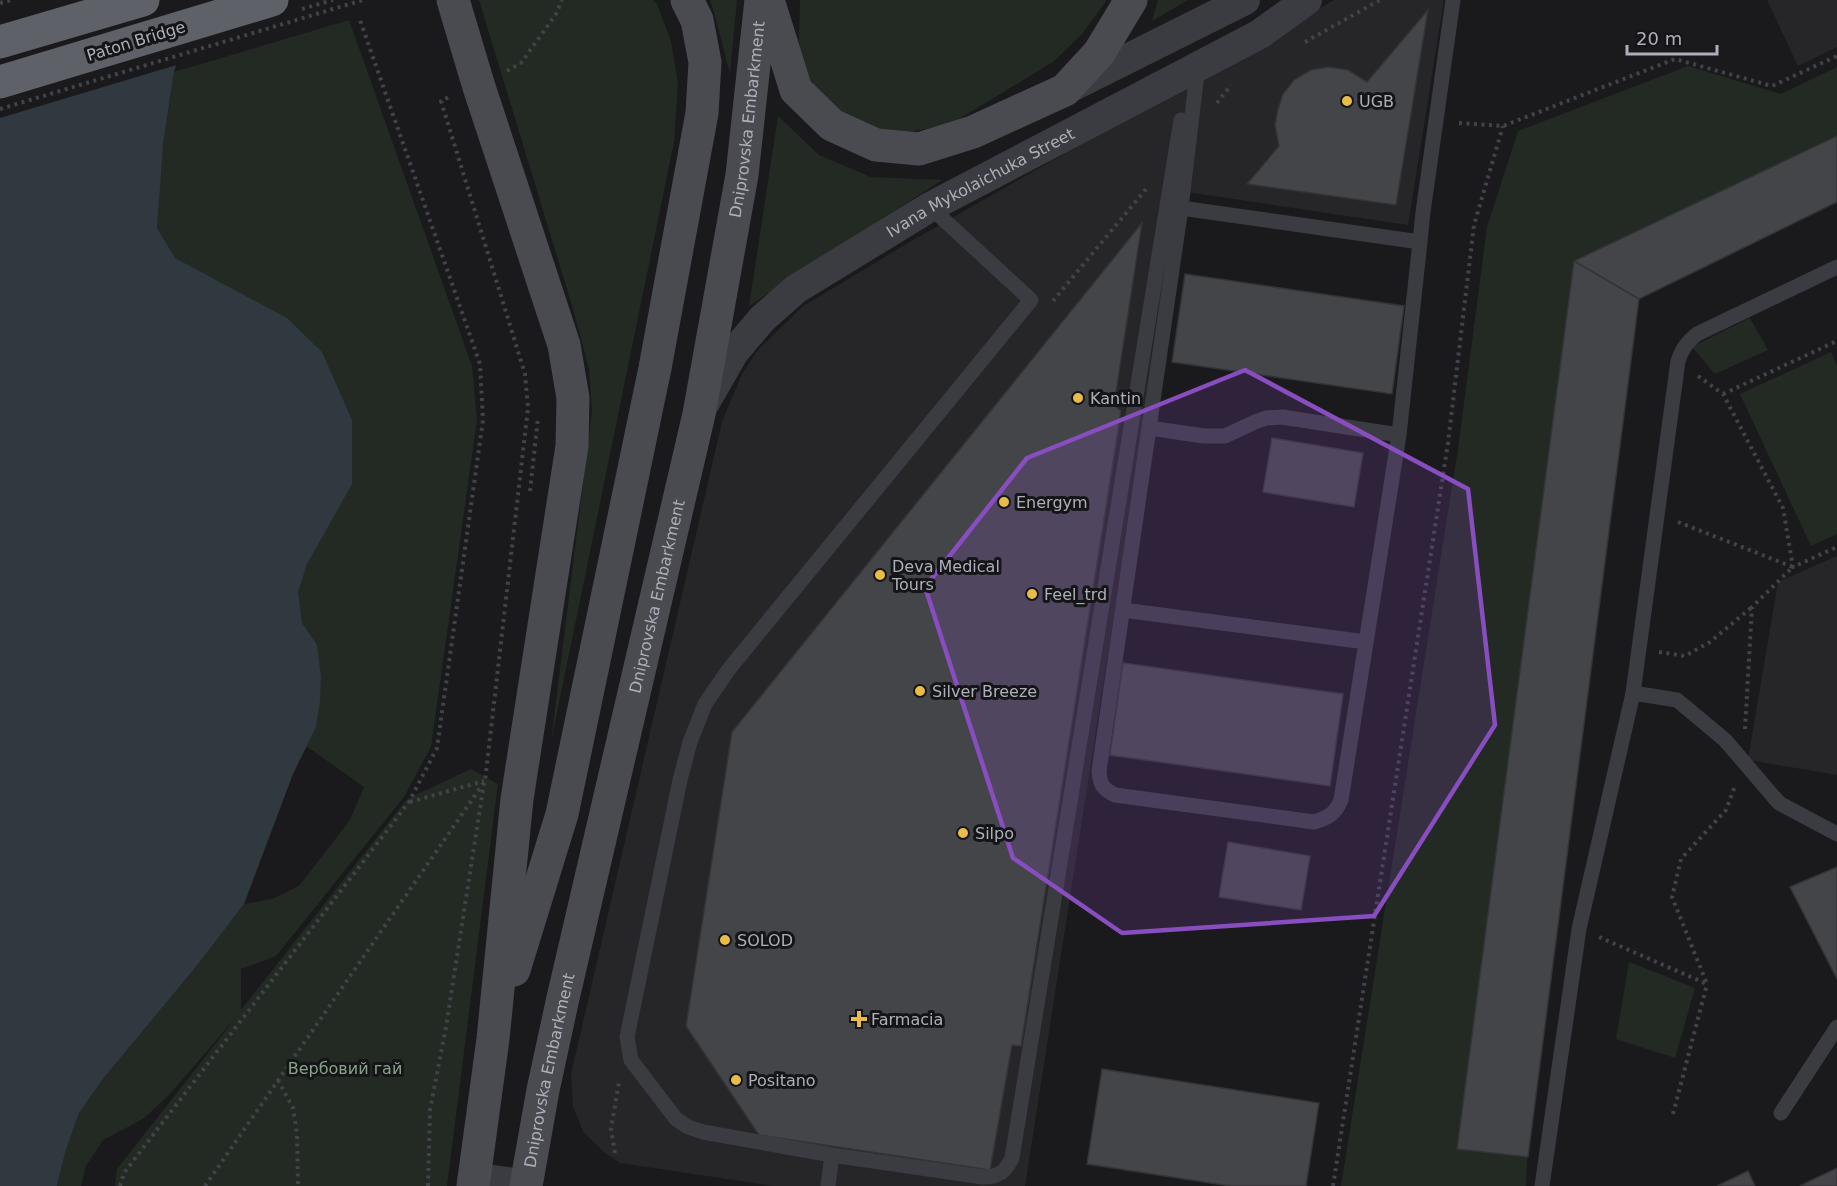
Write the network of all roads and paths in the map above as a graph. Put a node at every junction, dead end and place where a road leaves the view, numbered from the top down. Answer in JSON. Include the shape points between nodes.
{"nodes":[{"id":1,"x":10,"y":0,"type":"edge"},
{"id":2,"x":143,"y":0,"type":"edge"},
{"id":3,"x":272,"y":0,"type":"edge"},
{"id":4,"x":363,"y":0,"type":"edge"},
{"id":5,"x":562,"y":0,"type":"edge"},
{"id":6,"x":687,"y":0,"type":"edge"},
{"id":7,"x":761,"y":0,"type":"edge"},
{"id":8,"x":768,"y":0,"type":"edge"},
{"id":9,"x":1131,"y":0,"type":"edge"},
{"id":10,"x":1245,"y":0,"type":"edge"},
{"id":11,"x":1306,"y":0,"type":"edge"},
{"id":12,"x":1453,"y":0,"type":"edge"},
{"id":13,"x":453,"y":2,"type":"edge"},
{"id":14,"x":0,"y":3,"type":"edge"},
{"id":15,"x":556,"y":14,"type":"dead end"},
{"id":16,"x":360,"y":20,"type":"dead end"},
{"id":17,"x":0,"y":42,"type":"edge"},
{"id":18,"x":1837,"y":56,"type":"edge"},
{"id":19,"x":1198,"y":65,"type":"junction"},
{"id":20,"x":0,"y":82,"type":"edge"},
{"id":21,"x":447,"y":85,"type":"dead end"},
{"id":22,"x":1065,"y":90,"type":"junction"},
{"id":23,"x":451,"y":96,"type":"dead end"},
{"id":24,"x":441,"y":100,"type":"dead end"},
{"id":25,"x":0,"y":109,"type":"edge"},
{"id":26,"x":1181,"y":120,"type":"dead end"},
{"id":27,"x":1449,"y":122,"type":"dead end"},
{"id":28,"x":1503,"y":126,"type":"junction"},
{"id":29,"x":1150,"y":185,"type":"dead end"},
{"id":30,"x":930,"y":207,"type":"junction"},
{"id":31,"x":1180,"y":208,"type":"junction"},
{"id":32,"x":1420,"y":242,"type":"junction"},
{"id":33,"x":1837,"y":267,"type":"edge"},
{"id":34,"x":1051,"y":304,"type":"dead end"},
{"id":35,"x":1837,"y":341,"type":"edge"},
{"id":36,"x":1678,"y":361,"type":"junction"},
{"id":37,"x":1723,"y":394,"type":"junction"},
{"id":38,"x":539,"y":413,"type":"dead end"},
{"id":39,"x":699,"y":414,"type":"junction"},
{"id":40,"x":1149,"y":428,"type":"junction"},
{"id":41,"x":1399,"y":435,"type":"junction"},
{"id":42,"x":530,"y":494,"type":"dead end"},
{"id":43,"x":1658,"y":513,"type":"junction"},
{"id":44,"x":1837,"y":547,"type":"edge"},
{"id":45,"x":1792,"y":567,"type":"junction"},
{"id":46,"x":1752,"y":607,"type":"junction"},
{"id":47,"x":1123,"y":610,"type":"junction"},
{"id":48,"x":1366,"y":642,"type":"junction"},
{"id":49,"x":1639,"y":649,"type":"junction"},
{"id":50,"x":1634,"y":693,"type":"junction"},
{"id":51,"x":1743,"y":760,"type":"junction"},
{"id":52,"x":490,"y":774,"type":"dead end"},
{"id":53,"x":485,"y":781,"type":"junction"},
{"id":54,"x":409,"y":802,"type":"junction"},
{"id":55,"x":1837,"y":834,"type":"edge"},
{"id":56,"x":1579,"y":929,"type":"junction"},
{"id":57,"x":1707,"y":984,"type":"junction"},
{"id":58,"x":1837,"y":1027,"type":"edge"},
{"id":59,"x":493,"y":1039,"type":"junction"},
{"id":60,"x":631,"y":1060,"type":"junction"},
{"id":61,"x":278,"y":1080,"type":"junction"},
{"id":62,"x":1781,"y":1113,"type":"dead end"},
{"id":63,"x":1673,"y":1114,"type":"dead end"},
{"id":64,"x":615,"y":1153,"type":"dead end"},
{"id":65,"x":832,"y":1155,"type":"junction"},
{"id":66,"x":474,"y":1182,"type":"edge"},
{"id":67,"x":120,"y":1186,"type":"edge"},
{"id":68,"x":205,"y":1186,"type":"edge"},
{"id":69,"x":298,"y":1186,"type":"edge"},
{"id":70,"x":428,"y":1186,"type":"edge"},
{"id":71,"x":526,"y":1186,"type":"edge"},
{"id":72,"x":828,"y":1186,"type":"edge"},
{"id":73,"x":1333,"y":1186,"type":"edge"},
{"id":74,"x":1542,"y":1186,"type":"edge"}],
"edges":[{"from":1,"to":14,"type":"path"},
{"from":2,"to":17,"type":"highway"},
{"from":3,"to":20,"type":"highway","name":"Paton Bridge"},
{"from":4,"to":25,"type":"path","bridge":true},
{"from":5,"to":15,"type":"path"},
{"from":6,"to":59,"type":"main road","via":[[697,20],[705,62],[702,113],[655,368],[562,814]]},
{"from":7,"to":39,"type":"main road","name":"Dniprovska Embarkment","via":[[742,175]]},
{"from":8,"to":22,"type":"main road","via":[[796,90],[832,125],[876,145],[919,149],[973,132]]},
{"from":9,"to":22,"type":"main road","via":[[1099,53]]},
{"from":10,"to":22,"type":"street"},
{"from":11,"to":19,"type":"street","name":"Ivana Mykolaichuka Street","via":[[1260,34]]},
{"from":12,"to":32,"type":"lane"},
{"from":13,"to":59,"type":"main road","via":[[564,345],[573,398],[572,446],[517,799]]},
{"from":16,"to":54,"type":"path","via":[[480,364],[483,420],[437,748]]},
{"from":18,"to":28,"type":"path","via":[[1772,86],[1675,59]]},
{"from":19,"to":30,"type":"street","name":"Ivana Mykolaichuka Street"},
{"from":19,"to":31,"type":"lane"},
{"from":21,"to":23,"type":"path"},
{"from":24,"to":53,"type":"path","via":[[525,374],[528,408]]},
{"from":26,"to":65,"type":"lane","via":[[1012,1158],[997,1177],[983,1178]]},
{"from":27,"to":28,"type":"path"},
{"from":28,"to":73,"type":"path","via":[[1474,225],[1448,443]]},
{"from":29,"to":34,"type":"path"},
{"from":30,"to":39,"type":"street","name":"Ivana Mykolaichuka Street","via":[[796,289],[762,319],[734,352]]},
{"from":30,"to":60,"type":"lane","via":[[1030,300],[729,669],[705,704],[680,780],[627,1036]]},
{"from":31,"to":32,"type":"lane"},
{"from":31,"to":40,"type":"lane"},
{"from":32,"to":41,"type":"lane"},
{"from":33,"to":36,"type":"lane","via":[[1697,334],[1681,351]]},
{"from":35,"to":37,"type":"path"},
{"from":36,"to":37,"type":"path"},
{"from":36,"to":43,"type":"lane"},
{"from":37,"to":45,"type":"path","via":[[1784,508]]},
{"from":38,"to":42,"type":"path"},
{"from":39,"to":71,"type":"main road","name":"Dniprovska Embarkment","via":[[563,998]]},
{"from":40,"to":41,"type":"lane","via":[[1225,436],[1266,418],[1282,417]]},
{"from":40,"to":47,"type":"lane"},
{"from":41,"to":48,"type":"lane"},
{"from":43,"to":45,"type":"path"},
{"from":43,"to":49,"type":"lane"},
{"from":44,"to":45,"type":"path"},
{"from":45,"to":46,"type":"path"},
{"from":46,"to":49,"type":"path","via":[[1710,642],[1685,656]]},
{"from":46,"to":51,"type":"path"},
{"from":47,"to":48,"type":"lane"},
{"from":47,"to":48,"type":"lane","via":[[1099,771],[1105,790],[1115,795],[1314,822],[1328,818],[1341,800]]},
{"from":49,"to":50,"type":"lane"},
{"from":50,"to":51,"type":"lane","via":[[1677,700]]},
{"from":50,"to":56,"type":"lane"},
{"from":51,"to":55,"type":"lane","via":[[1779,803]]},
{"from":51,"to":57,"type":"path","via":[[1726,810],[1681,859],[1672,897]]},
{"from":52,"to":53,"type":"path"},
{"from":53,"to":54,"type":"path"},
{"from":53,"to":61,"type":"path"},
{"from":53,"to":70,"type":"path","via":[[430,1110]]},
{"from":54,"to":67,"type":"path","via":[[153,1134],[124,1173]]},
{"from":56,"to":57,"type":"path"},
{"from":56,"to":74,"type":"lane"},
{"from":57,"to":63,"type":"path"},
{"from":58,"to":62,"type":"lane"},
{"from":59,"to":66,"type":"main road"},
{"from":60,"to":64,"type":"path","via":[[622,1064],[611,1129]]},
{"from":60,"to":65,"type":"lane","via":[[676,1119],[688,1127]]},
{"from":61,"to":68,"type":"path"},
{"from":61,"to":69,"type":"path","via":[[294,1108]]},
{"from":65,"to":72,"type":"lane"},
{"from":66,"to":71,"type":"street"}]}
